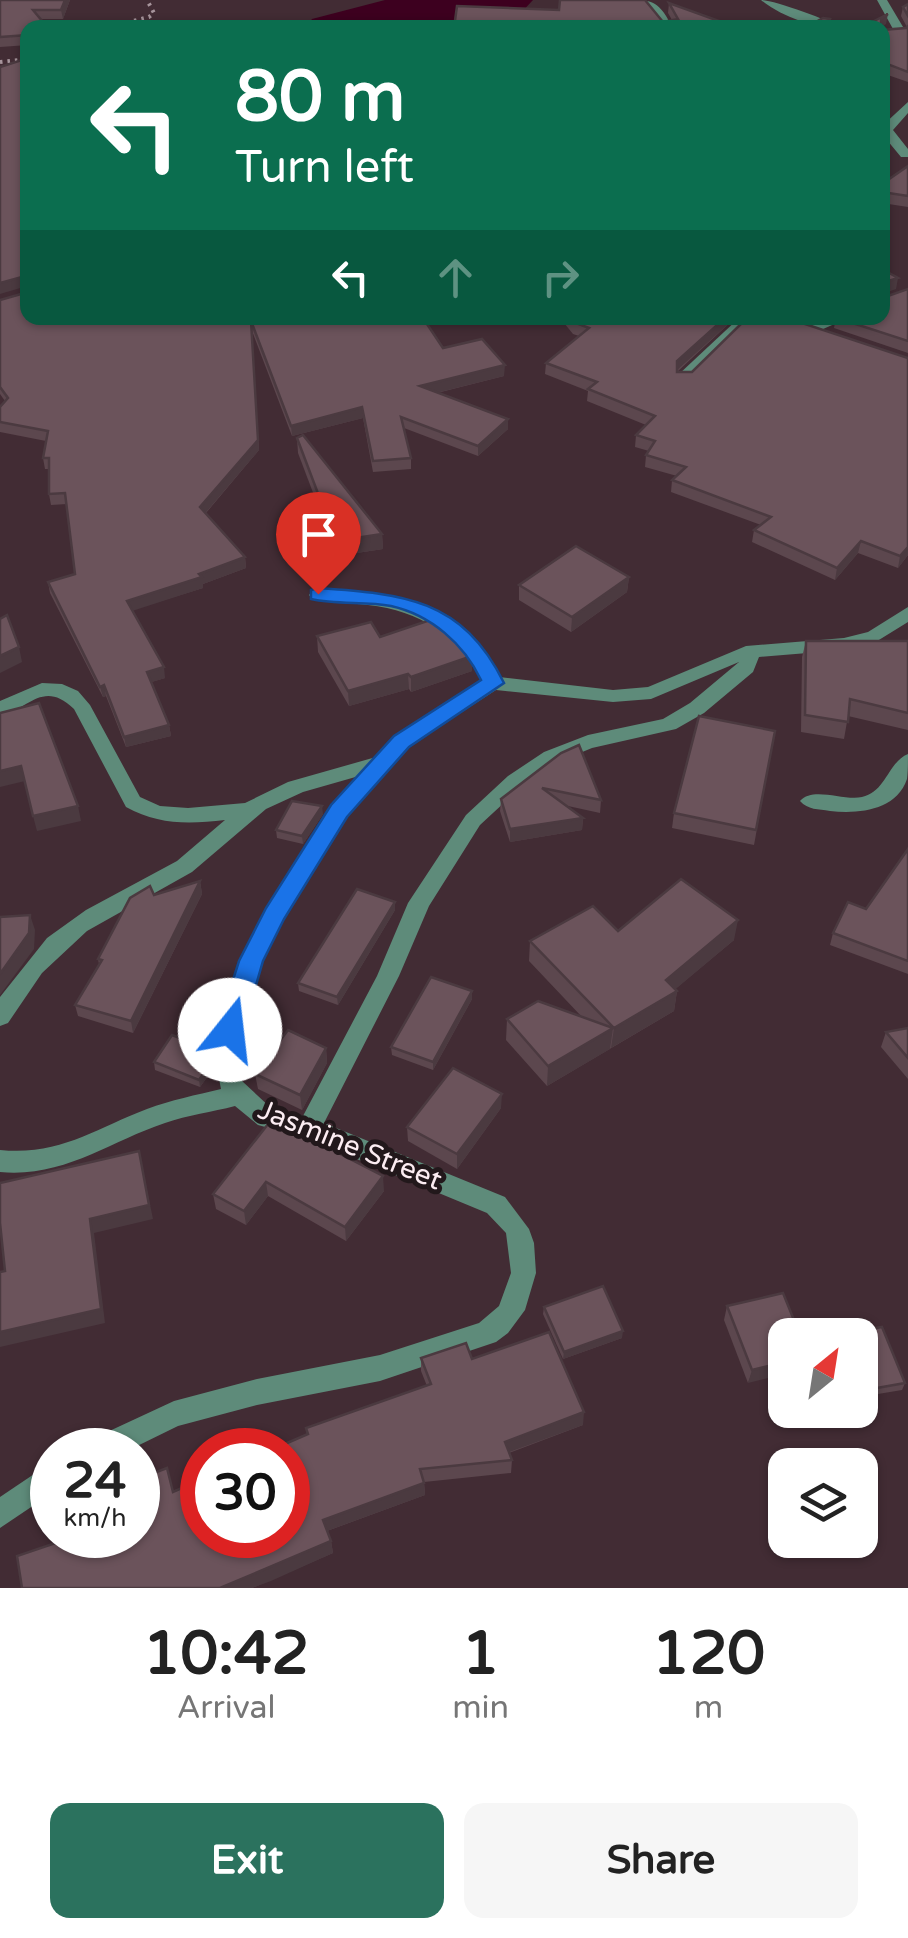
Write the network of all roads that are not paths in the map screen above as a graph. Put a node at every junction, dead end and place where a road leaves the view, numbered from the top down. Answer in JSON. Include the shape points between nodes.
{"nodes":[{"id":1,"x":642,"y":0,"type":"edge"},
{"id":2,"x":766,"y":0,"type":"edge"},
{"id":3,"x":882,"y":0,"type":"edge"},
{"id":4,"x":663,"y":20,"type":"edge"},
{"id":5,"x":812,"y":20,"type":"edge"},
{"id":6,"x":890,"y":33,"type":"edge"},
{"id":7,"x":908,"y":106,"type":"edge"},
{"id":8,"x":890,"y":126,"type":"edge"},
{"id":9,"x":739,"y":325,"type":"edge"},
{"id":10,"x":821,"y":325,"type":"edge"},
{"id":11,"x":808,"y":330,"type":"edge"},
{"id":12,"x":683,"y":378,"type":"edge"},
{"id":13,"x":318,"y":594,"type":"dead end"},
{"id":14,"x":908,"y":613,"type":"edge"},
{"id":15,"x":752,"y":651,"type":"junction"},
{"id":16,"x":493,"y":683,"type":"junction"},
{"id":17,"x":0,"y":710,"type":"edge"},
{"id":18,"x":908,"y":760,"type":"edge"},
{"id":19,"x":380,"y":762,"type":"junction"},
{"id":20,"x":810,"y":801,"type":"dead end"},
{"id":21,"x":248,"y":810,"type":"junction"},
{"id":22,"x":0,"y":1017,"type":"edge"},
{"id":23,"x":240,"y":1095,"type":"junction"},
{"id":24,"x":309,"y":1128,"type":"junction"},
{"id":25,"x":0,"y":1161,"type":"edge"},
{"id":26,"x":145,"y":1428,"type":"edge"},
{"id":27,"x":30,"y":1492,"type":"edge"},
{"id":28,"x":0,"y":1514,"type":"edge"}],
"edges":[{"from":1,"to":4,"type":"street"},
{"from":2,"to":5,"type":"street"},
{"from":3,"to":6,"type":"street","via":[[900,24],[900,32]]},
{"from":7,"to":8,"type":"street"},
{"from":9,"to":12,"type":"lane"},
{"from":10,"to":11,"type":"street"},
{"from":13,"to":16,"type":"street","via":[[392,600],[431,613],[483,662]]},
{"from":14,"to":15,"type":"street","via":[[874,637]]},
{"from":15,"to":16,"type":"street","via":[[651,693],[613,696]]},
{"from":15,"to":24,"type":"street","via":[[746,668],[697,708],[669,724],[552,757],[474,820],[419,903]]},
{"from":16,"to":19,"type":"street","name":"Jasmine Street","via":[[424,724]]},
{"from":17,"to":21,"type":"street","via":[[41,688],[71,693],[133,802],[145,811],[166,816]]},
{"from":18,"to":20,"type":"street","via":[[880,802],[859,807]]},
{"from":19,"to":21,"type":"street","via":[[282,792]]},
{"from":19,"to":23,"type":"street","name":"Jasmine Street","via":[[339,811],[251,961],[224,1054]]},
{"from":21,"to":22,"type":"street","via":[[170,877],[51,948]]},
{"from":23,"to":24,"type":"street","name":"Jasmine Street","via":[[266,1118]]},
{"from":23,"to":25,"type":"street","via":[[157,1115],[51,1162]]},
{"from":24,"to":26,"type":"street","name":"Jasmine Street","via":[[496,1205],[518,1230],[523,1278],[510,1314],[486,1333],[380,1368],[257,1392]]},
{"from":27,"to":28,"type":"street"}]}
